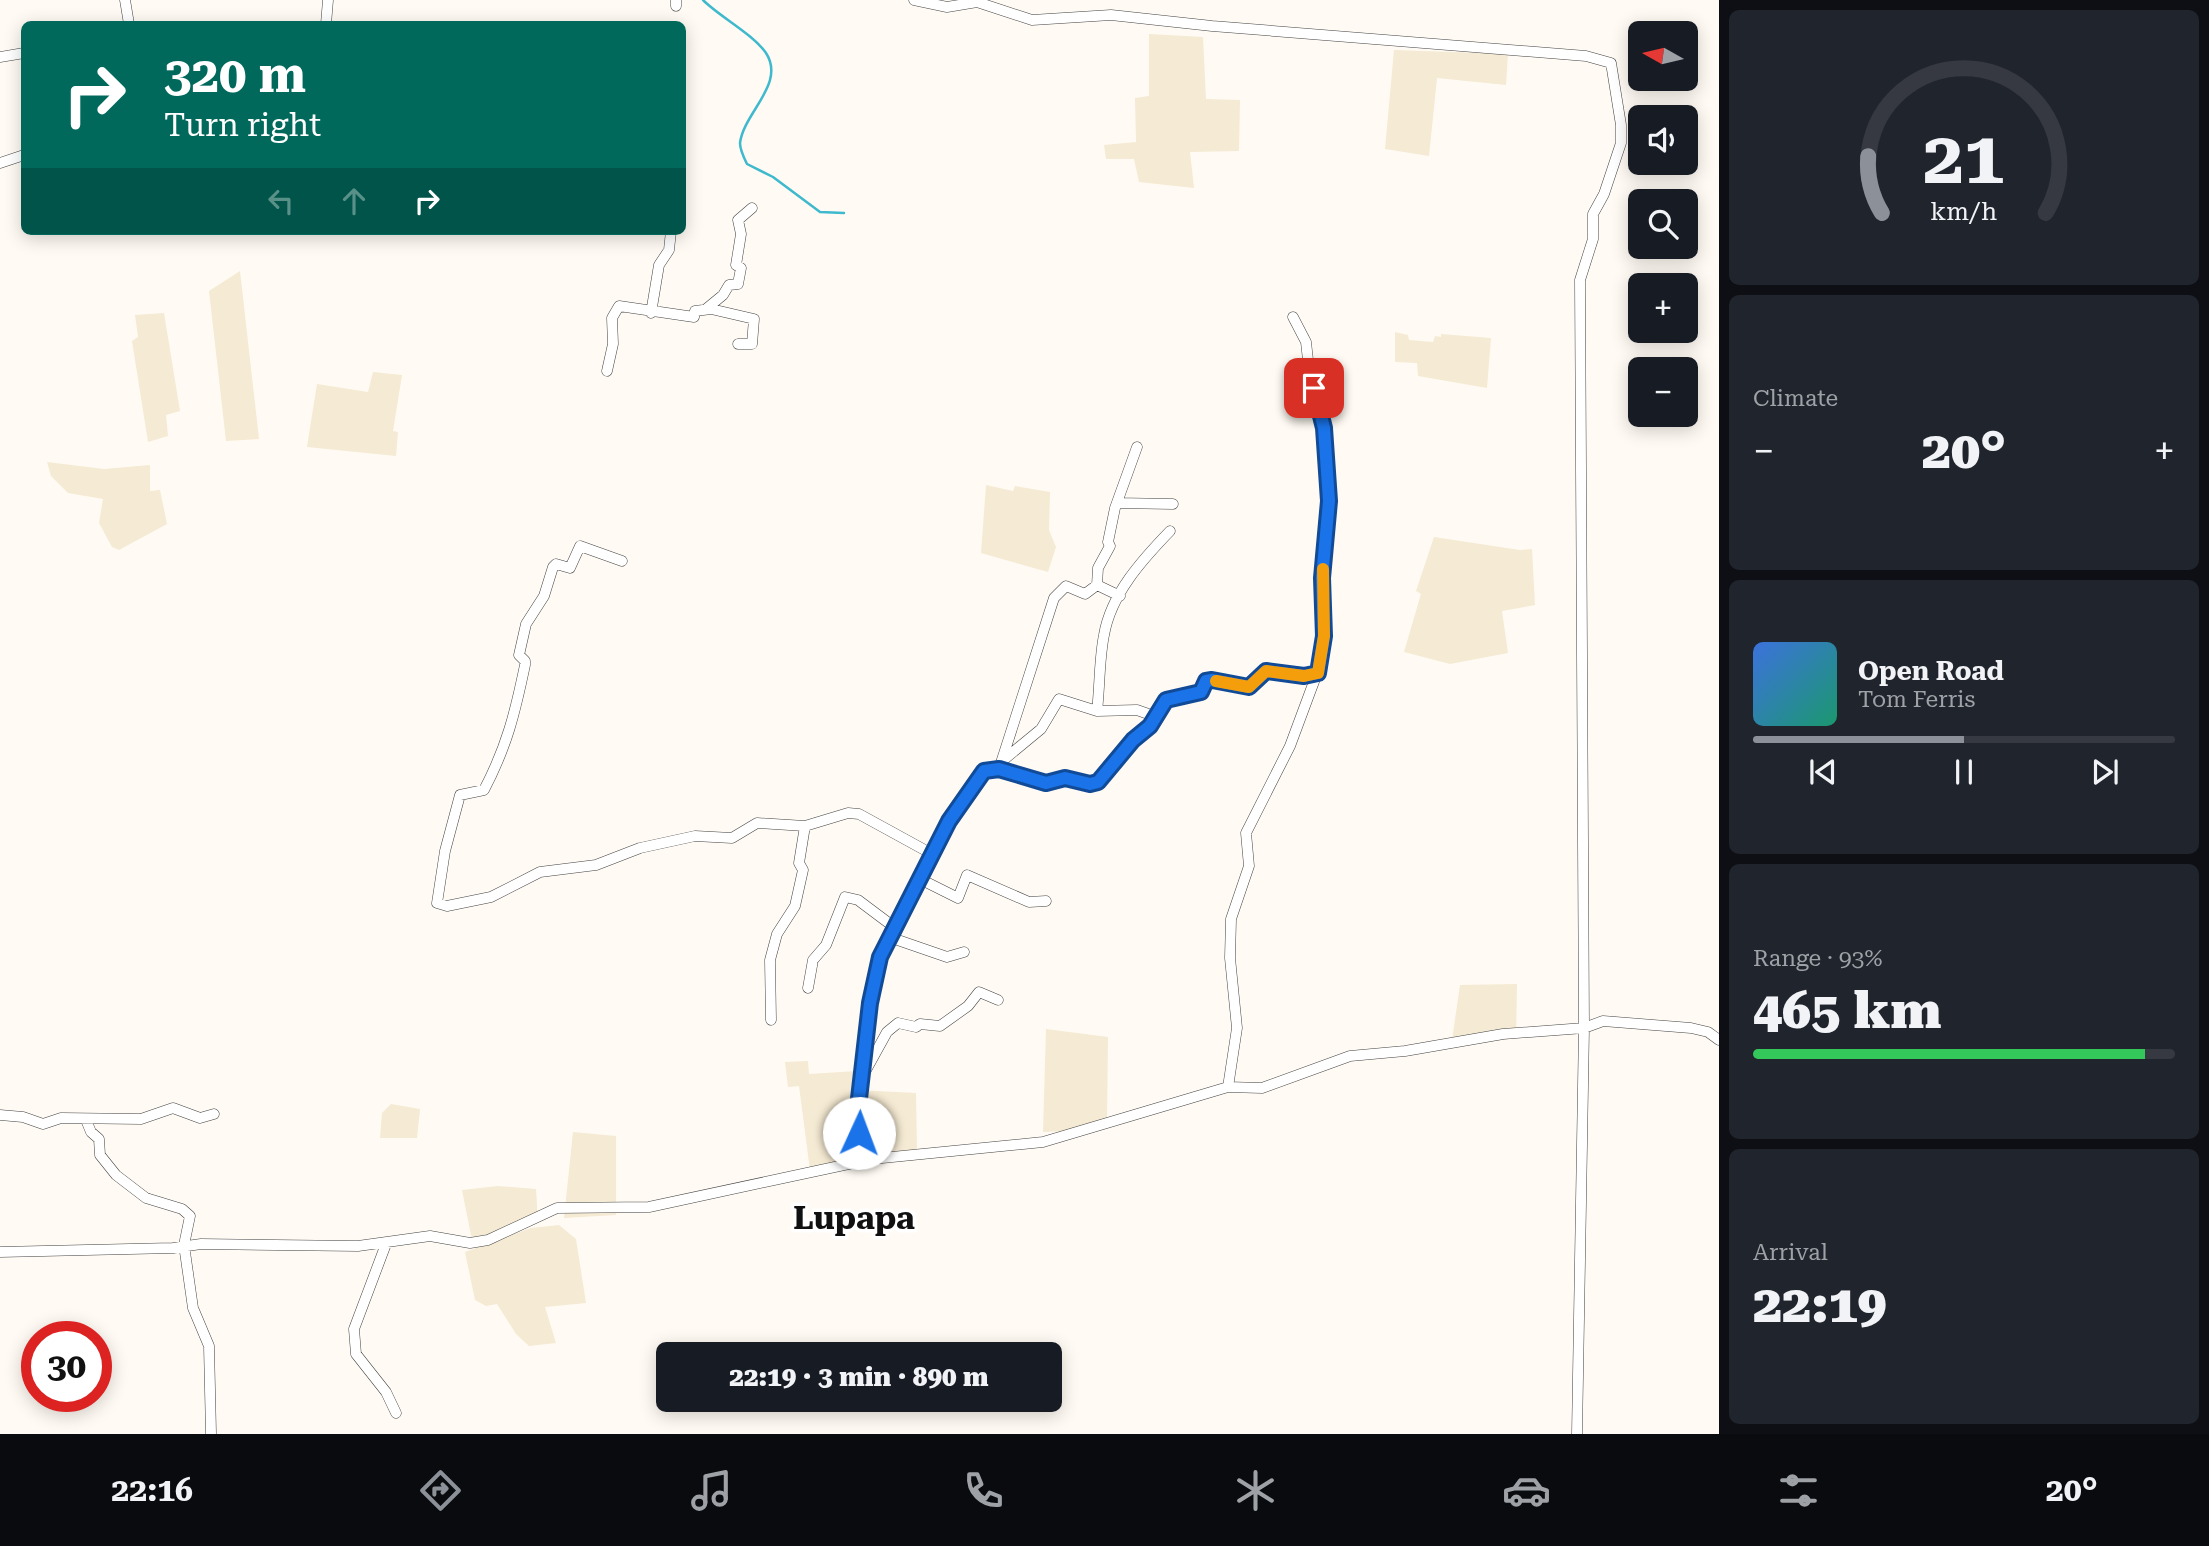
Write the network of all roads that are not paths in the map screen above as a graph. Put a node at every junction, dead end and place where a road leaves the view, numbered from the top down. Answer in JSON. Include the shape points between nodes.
{"nodes":[{"id":1,"x":125,"y":0,"type":"edge"},
{"id":2,"x":328,"y":0,"type":"edge"},
{"id":3,"x":914,"y":0,"type":"edge"},
{"id":4,"x":128,"y":21,"type":"edge"},
{"id":5,"x":326,"y":21,"type":"edge"},
{"id":6,"x":21,"y":54,"type":"edge"},
{"id":7,"x":0,"y":57,"type":"edge"},
{"id":8,"x":21,"y":156,"type":"edge"},
{"id":9,"x":0,"y":163,"type":"edge"},
{"id":10,"x":752,"y":208,"type":"dead end"},
{"id":11,"x":671,"y":235,"type":"edge"},
{"id":12,"x":705,"y":310,"type":"junction"},
{"id":13,"x":651,"y":313,"type":"junction"},
{"id":14,"x":1293,"y":317,"type":"dead end"},
{"id":15,"x":738,"y":344,"type":"dead end"},
{"id":16,"x":607,"y":371,"type":"dead end"},
{"id":17,"x":1138,"y":447,"type":"dead end"},
{"id":18,"x":1117,"y":503,"type":"junction"},
{"id":19,"x":1173,"y":504,"type":"dead end"},
{"id":20,"x":1170,"y":531,"type":"dead end"},
{"id":21,"x":622,"y":561,"type":"dead end"},
{"id":22,"x":1097,"y":585,"type":"junction"},
{"id":23,"x":1120,"y":596,"type":"junction"},
{"id":24,"x":1318,"y":673,"type":"junction"},
{"id":25,"x":1097,"y":711,"type":"junction"},
{"id":26,"x":1154,"y":716,"type":"junction"},
{"id":27,"x":1000,"y":766,"type":"junction"},
{"id":28,"x":805,"y":826,"type":"junction"},
{"id":29,"x":932,"y":854,"type":"junction"},
{"id":30,"x":920,"y":879,"type":"junction"},
{"id":31,"x":1046,"y":901,"type":"dead end"},
{"id":32,"x":894,"y":927,"type":"junction"},
{"id":33,"x":889,"y":937,"type":"junction"},
{"id":34,"x":964,"y":952,"type":"dead end"},
{"id":35,"x":807,"y":988,"type":"dead end"},
{"id":36,"x":998,"y":1000,"type":"dead end"},
{"id":37,"x":771,"y":1020,"type":"dead end"},
{"id":38,"x":1584,"y":1028,"type":"junction"},
{"id":39,"x":1719,"y":1040,"type":"edge"},
{"id":40,"x":863,"y":1077,"type":"junction"},
{"id":41,"x":1228,"y":1087,"type":"junction"},
{"id":42,"x":214,"y":1114,"type":"dead end"},
{"id":43,"x":0,"y":1115,"type":"edge"},
{"id":44,"x":86,"y":1119,"type":"junction"},
{"id":45,"x":863,"y":1161,"type":"junction"},
{"id":46,"x":386,"y":1244,"type":"junction"},
{"id":47,"x":184,"y":1245,"type":"junction"},
{"id":48,"x":0,"y":1252,"type":"edge"},
{"id":49,"x":396,"y":1413,"type":"dead end"},
{"id":50,"x":211,"y":1433,"type":"edge"},
{"id":51,"x":1577,"y":1434,"type":"edge"}],
"edges":[{"from":1,"to":4,"type":"street"},
{"from":2,"to":5,"type":"street"},
{"from":3,"to":38,"type":"street","via":[[947,7],[977,2],[1032,20],[1111,15],[1586,56],[1611,64],[1620,143],[1593,215],[1593,239],[1580,280]]},
{"from":6,"to":7,"type":"street"},
{"from":8,"to":9,"type":"street"},
{"from":10,"to":12,"type":"street","via":[[738,220],[738,284],[729,285]]},
{"from":11,"to":13,"type":"street","via":[[669,250],[659,265]]},
{"from":12,"to":13,"type":"street","via":[[695,311],[694,317]]},
{"from":12,"to":15,"type":"street","via":[[754,319],[752,344]]},
{"from":13,"to":16,"type":"street","via":[[619,306],[612,318]]},
{"from":14,"to":24,"type":"street","via":[[1306,342],[1325,440],[1329,501],[1322,578],[1324,636]]},
{"from":17,"to":18,"type":"street"},
{"from":18,"to":19,"type":"street"},
{"from":18,"to":22,"type":"street"},
{"from":20,"to":23,"type":"street","via":[[1131,574]]},
{"from":21,"to":28,"type":"street","via":[[580,546],[570,568],[553,567],[520,644],[519,655],[525,665],[502,755],[484,790],[460,795],[445,851],[438,904],[491,897],[540,872],[596,865],[640,848],[695,836],[732,838],[757,823]]},
{"from":22,"to":23,"type":"street"},
{"from":22,"to":27,"type":"street","via":[[1085,594],[1066,586],[1054,598]]},
{"from":23,"to":25,"type":"street","via":[[1104,633]]},
{"from":24,"to":26,"type":"street","via":[[1304,676],[1266,671],[1249,687],[1206,681],[1202,691],[1166,700]]},
{"from":24,"to":41,"type":"street","via":[[1290,747],[1246,833],[1249,866],[1231,919],[1237,1028]]},
{"from":25,"to":26,"type":"street","via":[[1137,710]]},
{"from":25,"to":27,"type":"street","via":[[1059,699],[1041,729]]},
{"from":26,"to":27,"type":"street","via":[[1098,782],[1065,778],[1046,783]]},
{"from":27,"to":29,"type":"street","via":[[984,771]]},
{"from":28,"to":29,"type":"street","via":[[859,814]]},
{"from":28,"to":37,"type":"street","via":[[795,906],[778,934],[770,960]]},
{"from":29,"to":30,"type":"street"},
{"from":30,"to":31,"type":"street","via":[[958,898],[967,874],[1029,902]]},
{"from":30,"to":32,"type":"street"},
{"from":32,"to":33,"type":"street"},
{"from":32,"to":35,"type":"street","via":[[858,900],[845,897],[826,945],[813,960]]},
{"from":33,"to":34,"type":"street","via":[[947,957]]},
{"from":33,"to":40,"type":"street","via":[[870,1003]]},
{"from":36,"to":40,"type":"street","via":[[979,992],[940,1026],[898,1023],[887,1032]]},
{"from":38,"to":39,"type":"street","via":[[1602,1021],[1690,1028]]},
{"from":38,"to":41,"type":"street","via":[[1503,1034],[1350,1056],[1262,1088]]},
{"from":38,"to":51,"type":"street"},
{"from":40,"to":45,"type":"street","via":[[857,1116]]},
{"from":41,"to":45,"type":"street","via":[[1043,1142]]},
{"from":42,"to":44,"type":"street","via":[[201,1118],[173,1108],[141,1119]]},
{"from":43,"to":44,"type":"street","via":[[43,1124],[61,1118]]},
{"from":44,"to":47,"type":"street","via":[[109,1169],[146,1198],[187,1212]]},
{"from":45,"to":46,"type":"street","via":[[649,1207],[557,1208],[479,1242],[430,1236]]},
{"from":46,"to":47,"type":"street"},
{"from":46,"to":49,"type":"street","via":[[354,1329],[356,1354],[386,1392]]},
{"from":47,"to":48,"type":"street","via":[[148,1250]]},
{"from":47,"to":50,"type":"street","via":[[193,1308],[209,1346]]}]}
